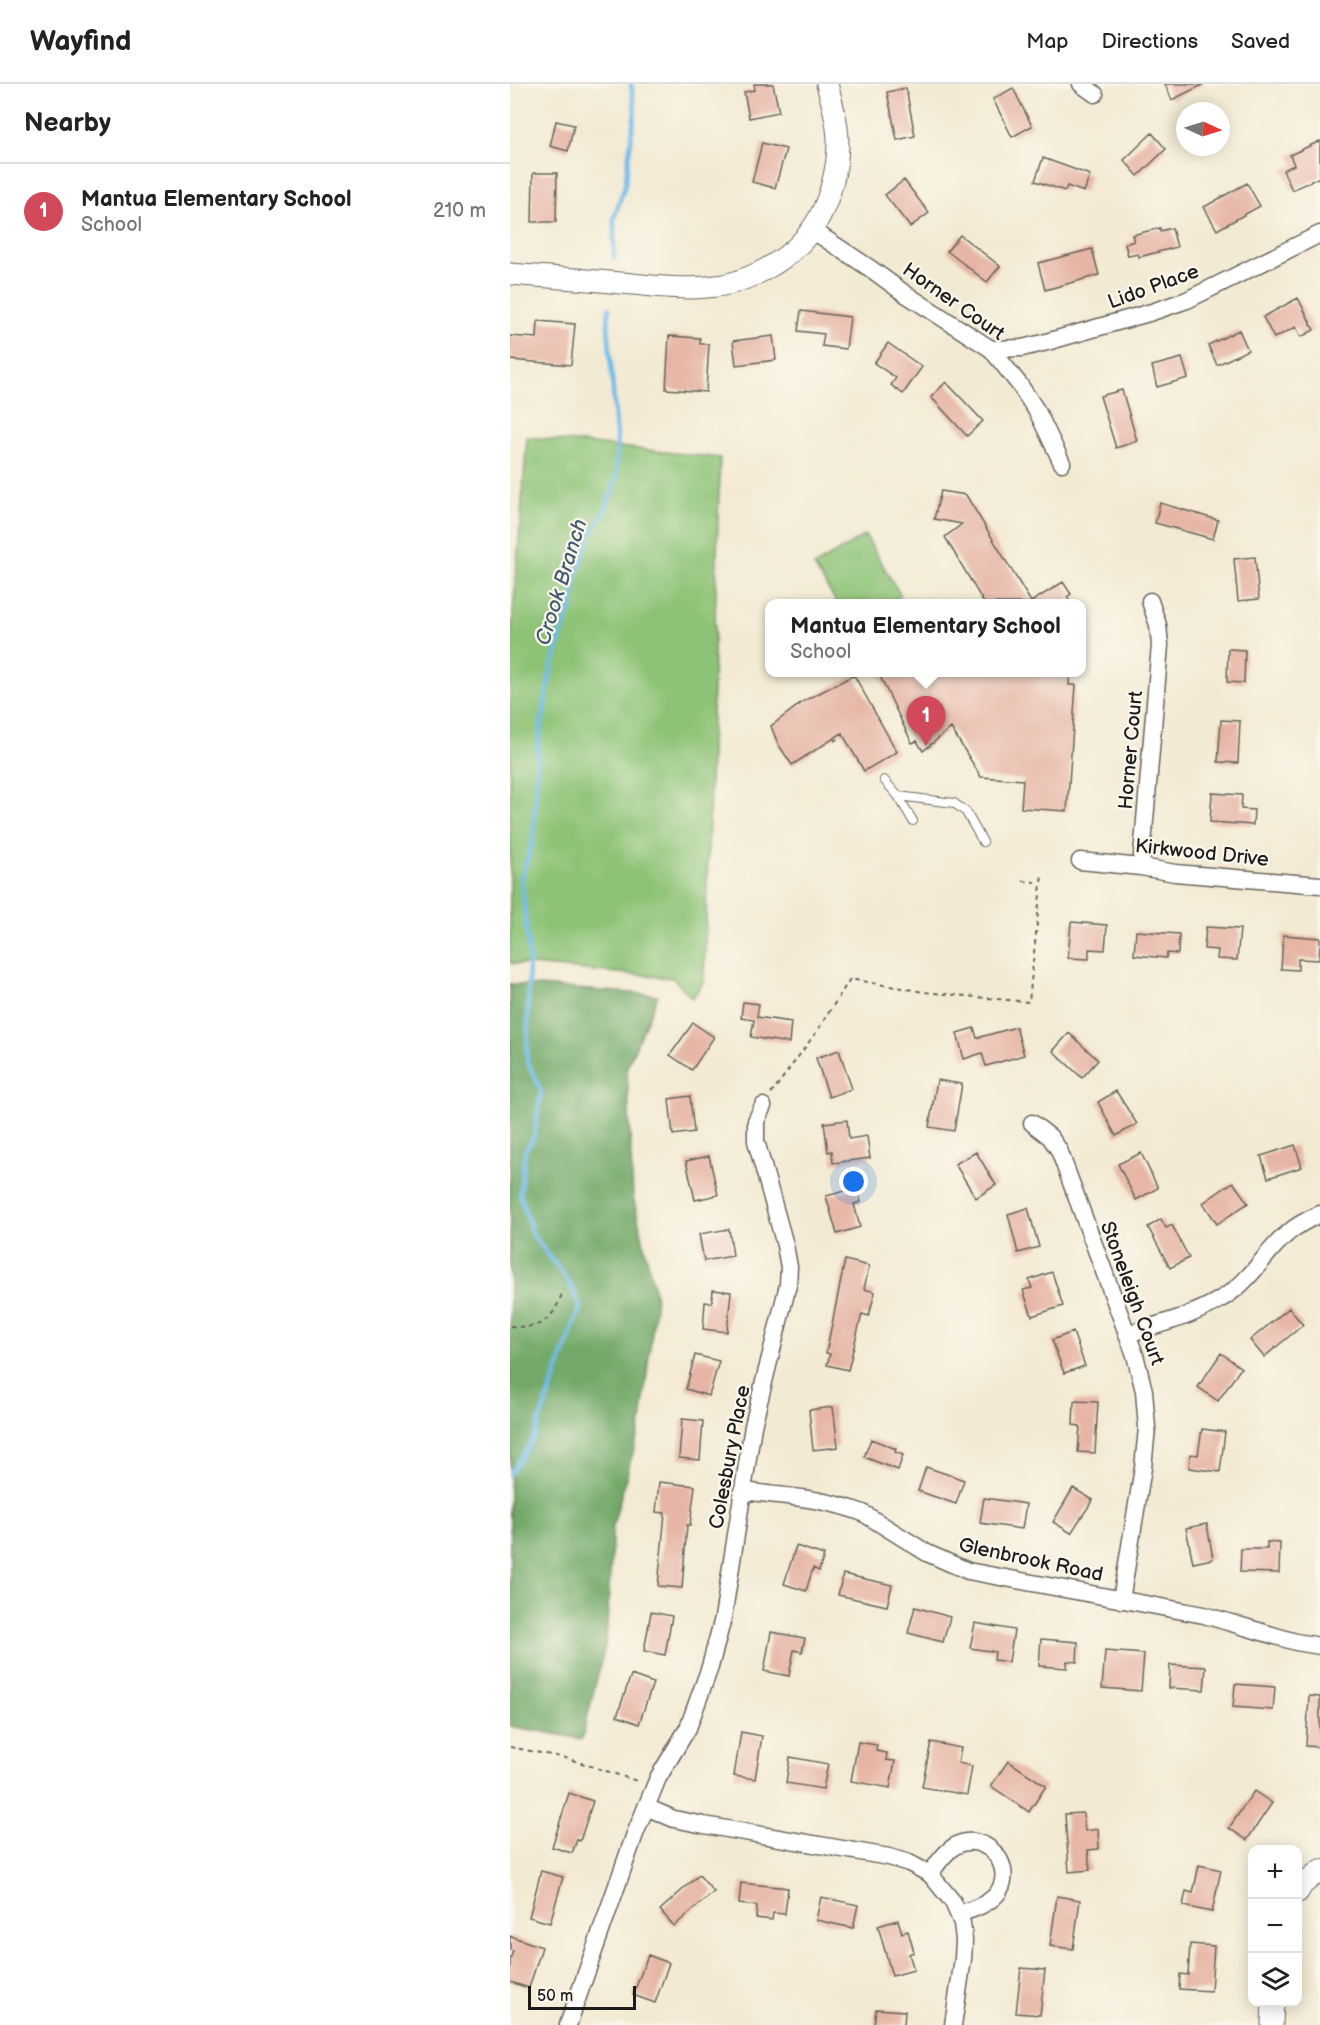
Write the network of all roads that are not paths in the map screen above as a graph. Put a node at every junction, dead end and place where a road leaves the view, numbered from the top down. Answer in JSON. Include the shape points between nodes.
{"nodes":[{"id":1,"x":827,"y":84,"type":"edge"},
{"id":2,"x":1081,"y":84,"type":"edge"},
{"id":3,"x":1095,"y":94,"type":"dead end"},
{"id":4,"x":812,"y":230,"type":"junction"},
{"id":5,"x":1320,"y":234,"type":"edge"},
{"id":6,"x":510,"y":274,"type":"edge"},
{"id":7,"x":991,"y":349,"type":"junction"},
{"id":8,"x":1062,"y":463,"type":"dead end"},
{"id":9,"x":1150,"y":601,"type":"dead end"},
{"id":10,"x":884,"y":780,"type":"dead end"},
{"id":11,"x":898,"y":796,"type":"junction"},
{"id":12,"x":913,"y":821,"type":"dead end"},
{"id":13,"x":983,"y":842,"type":"dead end"},
{"id":14,"x":1080,"y":861,"type":"dead end"},
{"id":15,"x":1142,"y":867,"type":"junction"},
{"id":16,"x":1320,"y":885,"type":"edge"},
{"id":17,"x":763,"y":1106,"type":"road end"},
{"id":18,"x":1032,"y":1123,"type":"dead end"},
{"id":19,"x":1320,"y":1214,"type":"edge"},
{"id":20,"x":1127,"y":1334,"type":"junction"},
{"id":21,"x":742,"y":1491,"type":"junction"},
{"id":22,"x":1121,"y":1600,"type":"junction"},
{"id":23,"x":1320,"y":1646,"type":"edge"},
{"id":24,"x":646,"y":1807,"type":"junction"},
{"id":25,"x":1320,"y":1870,"type":"edge"},
{"id":26,"x":930,"y":1874,"type":"junction"},
{"id":27,"x":1302,"y":1885,"type":"edge"},
{"id":28,"x":958,"y":1914,"type":"junction"},
{"id":29,"x":1274,"y":2007,"type":"edge"},
{"id":30,"x":568,"y":2025,"type":"edge"},
{"id":31,"x":953,"y":2025,"type":"edge"},
{"id":32,"x":1272,"y":2025,"type":"edge"}],
"edges":[{"from":1,"to":4,"type":"street","via":[[837,128],[836,166]]},
{"from":2,"to":3,"type":"street"},
{"from":4,"to":6,"type":"street","via":[[765,269],[720,286],[677,288]]},
{"from":4,"to":7,"type":"street","name":"Horner Court"},
{"from":5,"to":7,"type":"street","name":"Lido Place","via":[[1187,300],[1043,343]]},
{"from":7,"to":8,"type":"street","name":"Horner Court","via":[[1038,413]]},
{"from":9,"to":15,"type":"street","name":"Horner Court","via":[[1160,645]]},
{"from":10,"to":11,"type":"lane"},
{"from":11,"to":12,"type":"lane"},
{"from":11,"to":13,"type":"lane","via":[[954,803],[966,812]]},
{"from":14,"to":15,"type":"street","name":"Kirkwood Drive"},
{"from":15,"to":16,"type":"street","name":"Kirkwood Drive"},
{"from":17,"to":21,"type":"street","name":"Colesbury Place","via":[[756,1121],[756,1141],[789,1267]]},
{"from":18,"to":20,"type":"street","name":"Stoneleigh Court","via":[[1059,1150]]},
{"from":19,"to":20,"type":"street","via":[[1288,1232],[1246,1280],[1222,1298],[1183,1317]]},
{"from":20,"to":22,"type":"street","name":"Stoneleigh Court","via":[[1144,1391],[1147,1428]]},
{"from":21,"to":22,"type":"street","name":"Glenbrook Road","via":[[852,1509],[927,1553],[968,1571]]},
{"from":21,"to":24,"type":"street","name":"Colesbury Place","via":[[723,1618],[710,1667],[688,1728]]},
{"from":22,"to":23,"type":"street","name":"Glenbrook Road","via":[[1204,1615]]},
{"from":24,"to":26,"type":"street","via":[[674,1819],[889,1857]]},
{"from":24,"to":30,"type":"street","name":"Colesbury Place"},
{"from":25,"to":27,"type":"street"},
{"from":26,"to":28,"type":"street"},
{"from":26,"to":28,"type":"street","via":[[950,1850],[963,1843],[988,1846],[1000,1859],[1004,1873],[997,1894],[975,1909]]},
{"from":28,"to":31,"type":"street","via":[[964,1940]]},
{"from":29,"to":32,"type":"street"}]}
